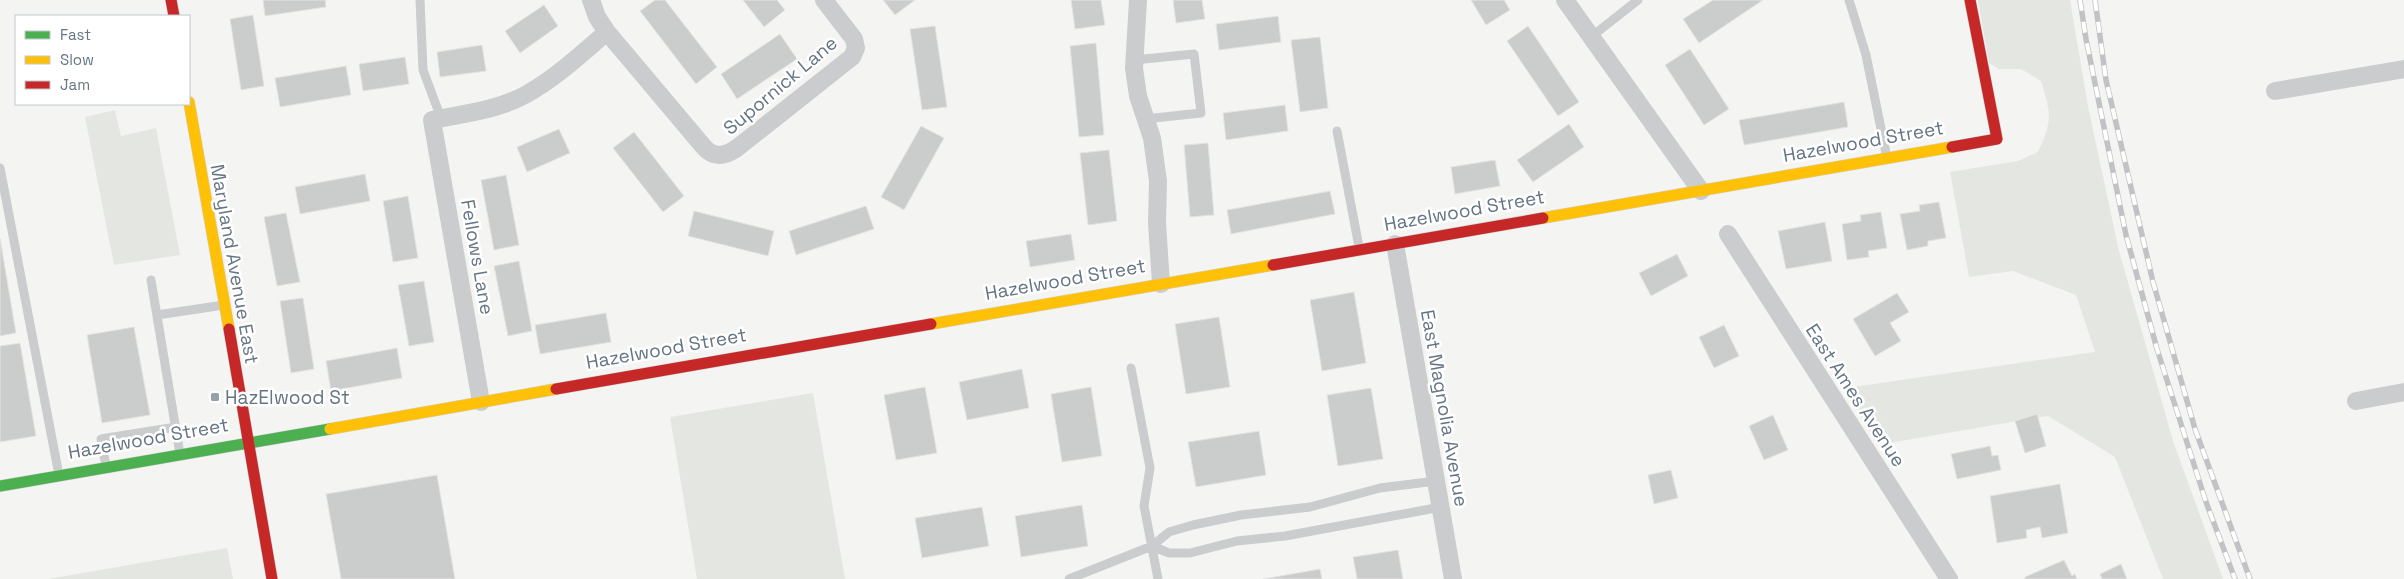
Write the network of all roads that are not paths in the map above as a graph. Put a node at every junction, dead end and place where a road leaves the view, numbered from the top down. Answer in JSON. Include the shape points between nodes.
{"nodes":[{"id":1,"x":171,"y":0,"type":"edge"},
{"id":2,"x":420,"y":0,"type":"edge"},
{"id":3,"x":591,"y":0,"type":"edge"},
{"id":4,"x":824,"y":0,"type":"edge"},
{"id":5,"x":1138,"y":0,"type":"edge"},
{"id":6,"x":1564,"y":0,"type":"edge"},
{"id":7,"x":1638,"y":0,"type":"edge"},
{"id":8,"x":1849,"y":0,"type":"edge"},
{"id":9,"x":1970,"y":0,"type":"edge"},
{"id":10,"x":174,"y":15,"type":"edge"},
{"id":11,"x":607,"y":32,"type":"junction"},
{"id":12,"x":1591,"y":37,"type":"junction"},
{"id":13,"x":1134,"y":60,"type":"junction"},
{"id":14,"x":2404,"y":69,"type":"edge"},
{"id":15,"x":2276,"y":91,"type":"dead end"},
{"id":16,"x":190,"y":105,"type":"edge"},
{"id":17,"x":437,"y":119,"type":"junction"},
{"id":18,"x":1146,"y":119,"type":"junction"},
{"id":19,"x":1337,"y":131,"type":"dead end"},
{"id":20,"x":1887,"y":158,"type":"junction"},
{"id":21,"x":0,"y":168,"type":"edge"},
{"id":22,"x":1700,"y":191,"type":"junction"},
{"id":23,"x":1728,"y":234,"type":"dead end"},
{"id":24,"x":1395,"y":244,"type":"junction"},
{"id":25,"x":1360,"y":250,"type":"junction"},
{"id":26,"x":151,"y":280,"type":"dead end"},
{"id":27,"x":1160,"y":284,"type":"junction"},
{"id":28,"x":224,"y":305,"type":"junction"},
{"id":29,"x":157,"y":315,"type":"junction"},
{"id":30,"x":1131,"y":368,"type":"dead end"},
{"id":31,"x":2404,"y":392,"type":"edge"},
{"id":32,"x":2356,"y":401,"type":"dead end"},
{"id":33,"x":481,"y":402,"type":"junction"},
{"id":34,"x":176,"y":427,"type":"junction"},
{"id":35,"x":248,"y":442,"type":"junction"},
{"id":36,"x":180,"y":454,"type":"junction"},
{"id":37,"x":107,"y":467,"type":"junction"},
{"id":38,"x":59,"y":476,"type":"junction"},
{"id":39,"x":1436,"y":481,"type":"junction"},
{"id":40,"x":0,"y":486,"type":"edge"},
{"id":41,"x":1441,"y":507,"type":"junction"},
{"id":42,"x":1152,"y":546,"type":"junction"},
{"id":43,"x":272,"y":579,"type":"edge"},
{"id":44,"x":1069,"y":579,"type":"edge"},
{"id":45,"x":1158,"y":579,"type":"edge"},
{"id":46,"x":1453,"y":579,"type":"edge"},
{"id":47,"x":1949,"y":579,"type":"edge"}],
"edges":[{"from":1,"to":10,"type":"street"},
{"from":2,"to":17,"type":"lane","via":[[423,70]]},
{"from":3,"to":11,"type":"street","name":"Supornick Lane"},
{"from":4,"to":11,"type":"street","name":"Supornick Lane","via":[[854,39],[856,48],[852,57],[729,154],[719,156],[710,154],[702,146]]},
{"from":5,"to":13,"type":"street"},
{"from":6,"to":12,"type":"street"},
{"from":7,"to":12,"type":"lane"},
{"from":8,"to":20,"type":"lane","via":[[1866,55]]},
{"from":9,"to":20,"type":"street","name":"Hazelwood Street","via":[[1997,139]]},
{"from":11,"to":17,"type":"street","via":[[554,78],[524,96],[494,107]]},
{"from":12,"to":22,"type":"street"},
{"from":13,"to":18,"type":"street","via":[[1138,96]]},
{"from":13,"to":18,"type":"lane","via":[[1194,54],[1201,113]]},
{"from":14,"to":15,"type":"street"},
{"from":16,"to":28,"type":"street","name":"Maryland Avenue East"},
{"from":17,"to":33,"type":"street","name":"Fellows Lane"},
{"from":18,"to":27,"type":"street","via":[[1158,181]]},
{"from":19,"to":25,"type":"lane"},
{"from":20,"to":22,"type":"street","name":"Hazelwood Street"},
{"from":21,"to":38,"type":"lane"},
{"from":22,"to":24,"type":"street","name":"Hazelwood Street"},
{"from":23,"to":47,"type":"street","name":"East Ames Avenue"},
{"from":24,"to":25,"type":"street","name":"Hazelwood Street"},
{"from":24,"to":39,"type":"street","name":"East Magnolia Avenue"},
{"from":25,"to":27,"type":"street","name":"Hazelwood Street"},
{"from":26,"to":29,"type":"lane"},
{"from":27,"to":33,"type":"street","name":"Hazelwood Street"},
{"from":28,"to":29,"type":"lane"},
{"from":28,"to":35,"type":"street","name":"Maryland Avenue East"},
{"from":29,"to":34,"type":"lane"},
{"from":30,"to":42,"type":"lane","via":[[1150,468],[1144,506]]},
{"from":31,"to":32,"type":"street"},
{"from":33,"to":35,"type":"street","name":"Hazelwood Street"},
{"from":34,"to":36,"type":"lane"},
{"from":34,"to":37,"type":"lane","via":[[102,439]]},
{"from":35,"to":36,"type":"street","name":"Hazelwood Street"},
{"from":35,"to":43,"type":"street","name":"Maryland Avenue East"},
{"from":36,"to":37,"type":"street","name":"Hazelwood Street"},
{"from":37,"to":38,"type":"street","name":"Hazelwood Street"},
{"from":38,"to":40,"type":"street","name":"Hazelwood Street"},
{"from":39,"to":41,"type":"street","name":"East Magnolia Avenue"},
{"from":39,"to":42,"type":"lane","via":[[1380,488],[1310,507],[1241,515],[1193,525],[1168,532]]},
{"from":41,"to":42,"type":"lane","via":[[1285,536],[1237,541],[1190,553],[1169,553]]},
{"from":41,"to":46,"type":"street","name":"East Magnolia Avenue"},
{"from":42,"to":44,"type":"lane"},
{"from":42,"to":45,"type":"lane"}]}
